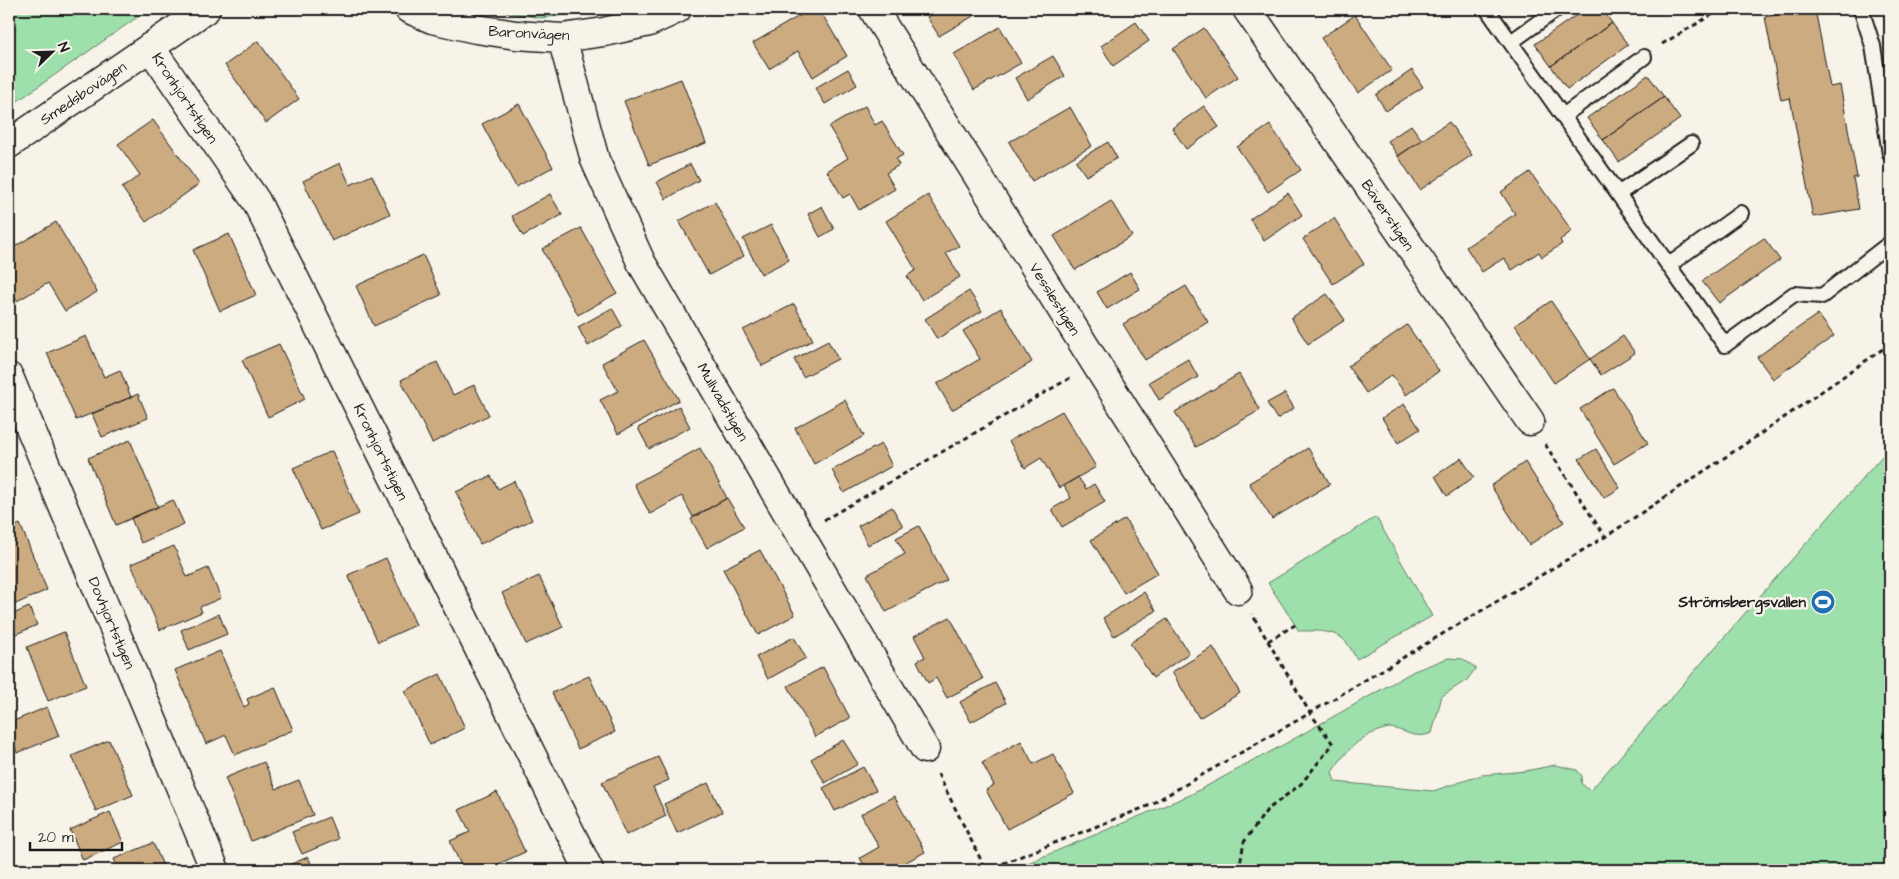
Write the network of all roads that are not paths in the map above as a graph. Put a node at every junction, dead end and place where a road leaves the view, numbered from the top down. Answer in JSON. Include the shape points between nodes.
{"nodes":[{"id":1,"x":206,"y":9,"type":"edge"},
{"id":2,"x":409,"y":9,"type":"edge"},
{"id":3,"x":678,"y":9,"type":"edge"},
{"id":4,"x":874,"y":9,"type":"edge"},
{"id":5,"x":1247,"y":9,"type":"edge"},
{"id":6,"x":1487,"y":9,"type":"edge"},
{"id":7,"x":1557,"y":9,"type":"edge"},
{"id":8,"x":1861,"y":9,"type":"edge"},
{"id":9,"x":562,"y":38,"type":"junction"},
{"id":10,"x":1511,"y":42,"type":"junction"},
{"id":11,"x":150,"y":47,"type":"junction"},
{"id":12,"x":1644,"y":57,"type":"road end"},
{"id":13,"x":1563,"y":116,"type":"junction"},
{"id":14,"x":9,"y":144,"type":"edge"},
{"id":15,"x":1691,"y":144,"type":"dead end"},
{"id":16,"x":1890,"y":154,"type":"edge"},
{"id":17,"x":1618,"y":194,"type":"junction"},
{"id":18,"x":1741,"y":213,"type":"dead end"},
{"id":19,"x":1890,"y":243,"type":"edge"},
{"id":20,"x":1669,"y":265,"type":"junction"},
{"id":21,"x":9,"y":377,"type":"edge"},
{"id":22,"x":1530,"y":421,"type":"road end"},
{"id":23,"x":1238,"y":590,"type":"road end"},
{"id":24,"x":925,"y":749,"type":"road end"},
{"id":25,"x":215,"y":870,"type":"edge"},
{"id":26,"x":589,"y":870,"type":"edge"}],
"edges":[{"from":1,"to":11,"type":"street","name":"Smedsbovägen"},
{"from":2,"to":9,"type":"street","name":"Baronvägen","via":[[432,19],[476,29]]},
{"from":3,"to":9,"type":"street","name":"Baronvägen","via":[[649,22]]},
{"from":4,"to":23,"type":"street","name":"Vesslestigen"},
{"from":5,"to":22,"type":"street","name":"Bäverstigen"},
{"from":6,"to":10,"type":"lane"},
{"from":7,"to":10,"type":"lane"},
{"from":8,"to":16,"type":"lane","via":[[1873,46]]},
{"from":9,"to":24,"type":"street","name":"Mullvadstigen","via":[[595,160],[641,262]]},
{"from":10,"to":13,"type":"lane"},
{"from":11,"to":14,"type":"street","name":"Smedsbovägen"},
{"from":11,"to":26,"type":"street","name":"Kronhjortstigen","via":[[256,201]]},
{"from":12,"to":13,"type":"lane"},
{"from":13,"to":17,"type":"lane"},
{"from":15,"to":17,"type":"lane"},
{"from":17,"to":20,"type":"lane"},
{"from":18,"to":20,"type":"lane"},
{"from":19,"to":20,"type":"lane","via":[[1822,296],[1794,294],[1725,345]]},
{"from":21,"to":25,"type":"street","name":"Dovhjortstigen"}]}
